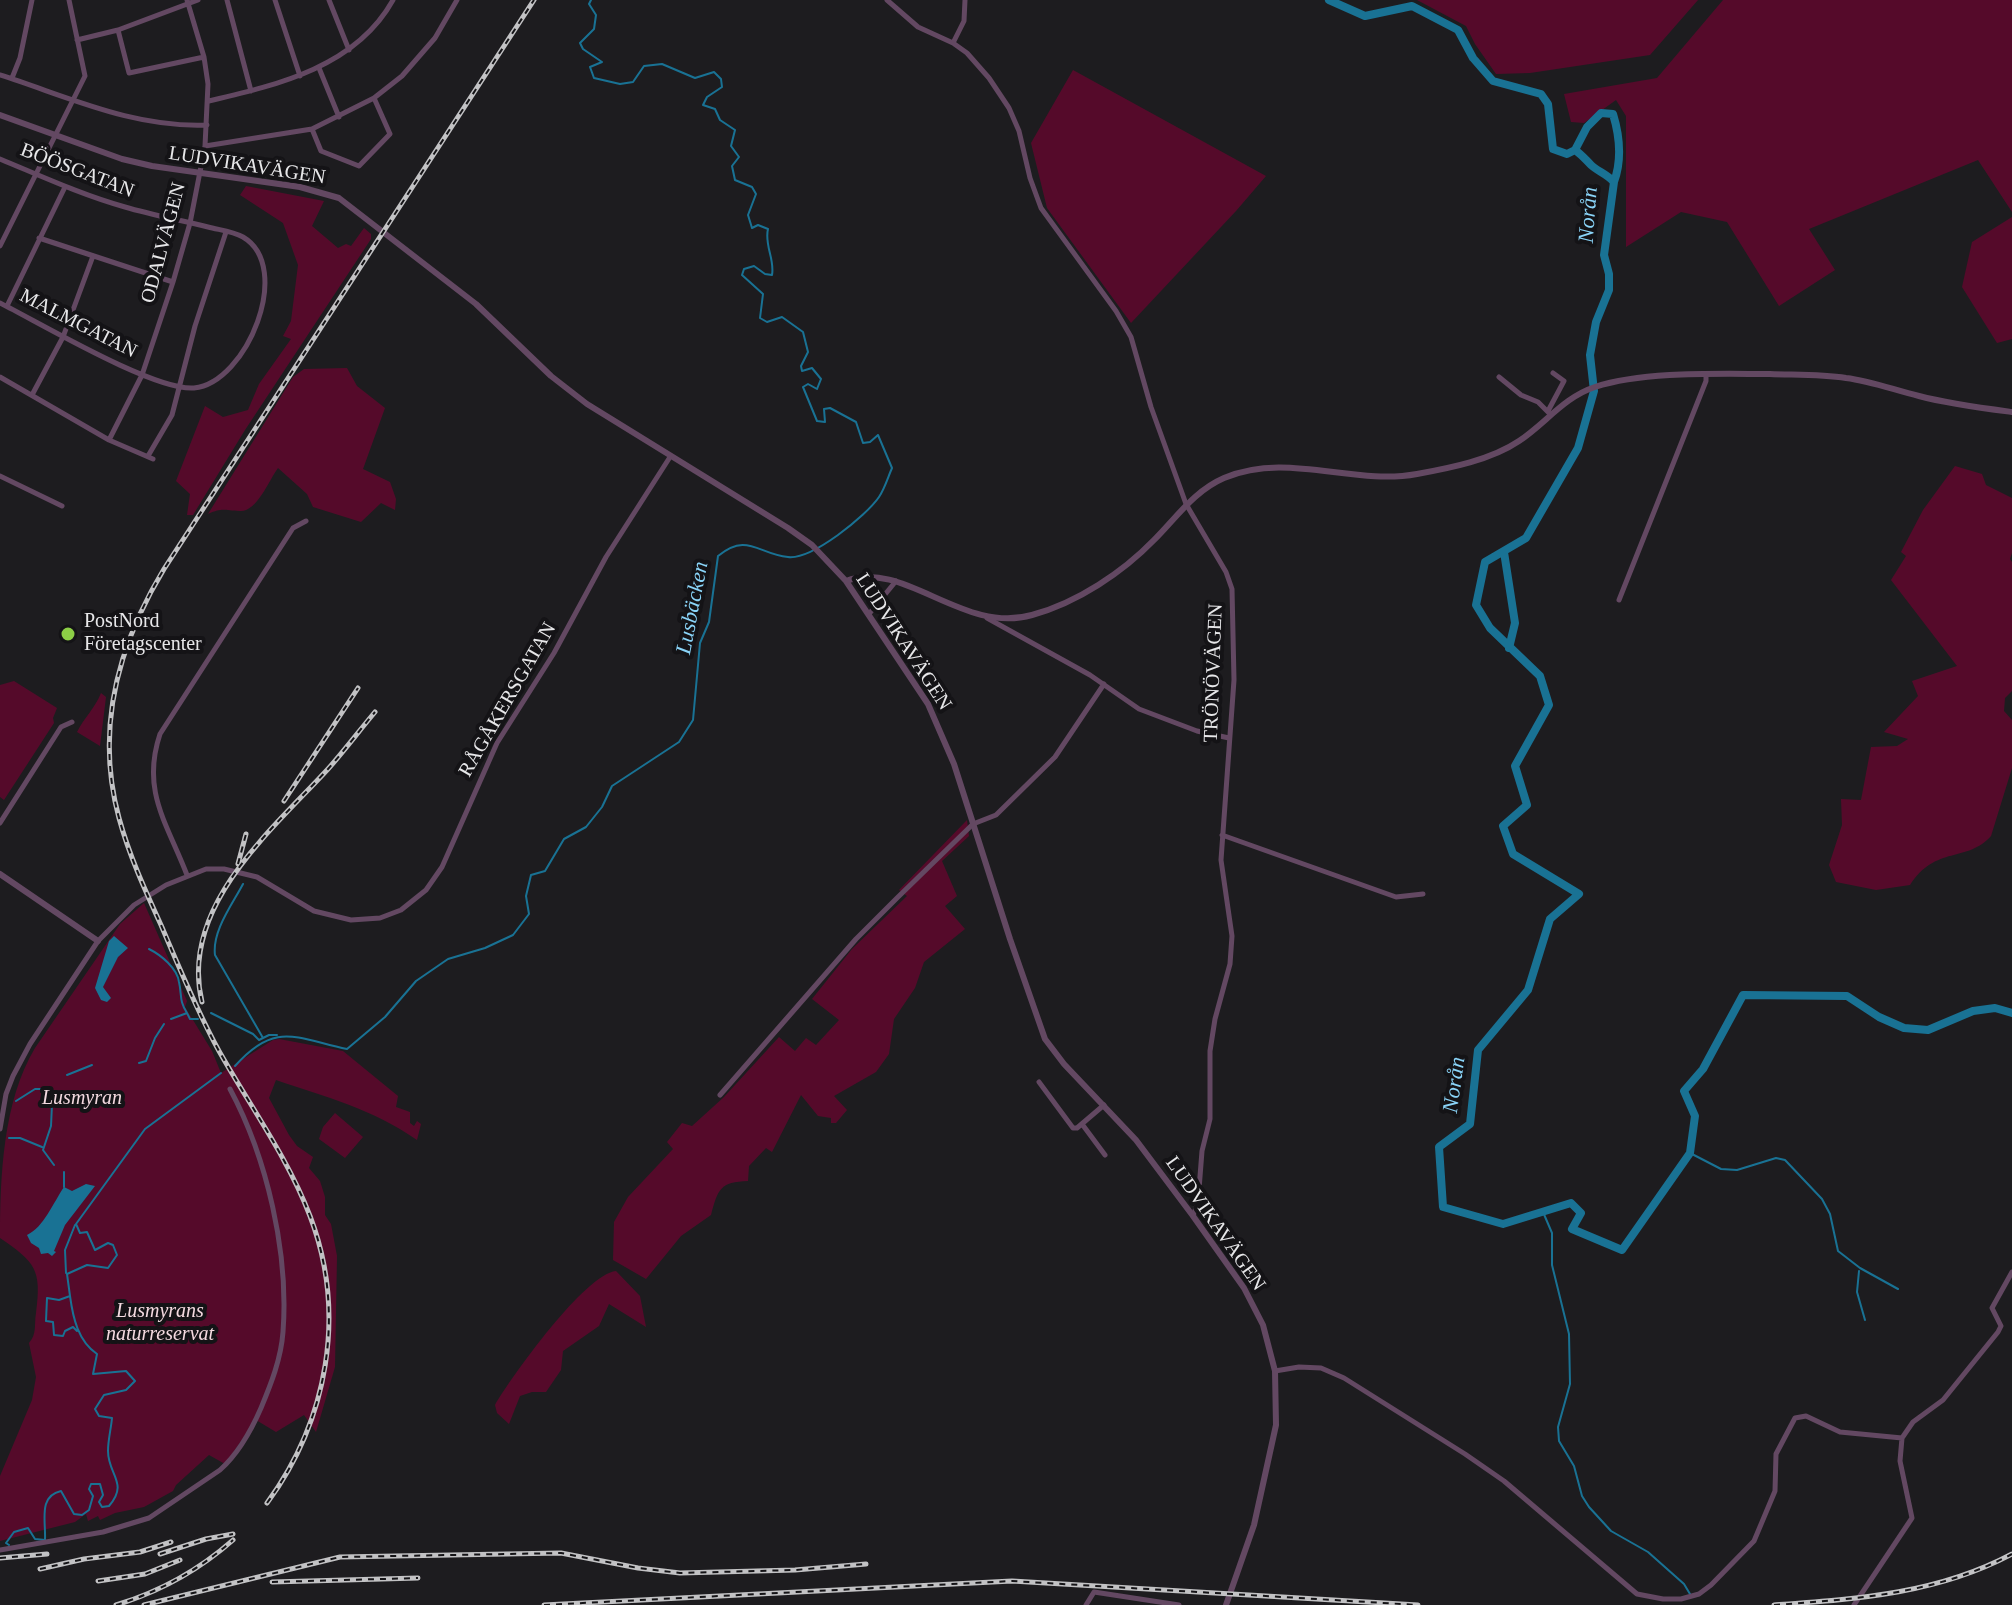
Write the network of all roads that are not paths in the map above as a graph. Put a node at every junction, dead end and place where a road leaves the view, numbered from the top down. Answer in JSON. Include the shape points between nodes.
{"nodes":[{"id":1,"x":32,"y":0,"type":"edge"},
{"id":2,"x":69,"y":0,"type":"edge"},
{"id":3,"x":198,"y":0,"type":"edge"},
{"id":4,"x":227,"y":0,"type":"edge"},
{"id":5,"x":275,"y":0,"type":"edge"},
{"id":6,"x":329,"y":0,"type":"edge"},
{"id":7,"x":384,"y":0,"type":"edge"},
{"id":8,"x":393,"y":0,"type":"edge"},
{"id":9,"x":457,"y":0,"type":"edge"},
{"id":10,"x":887,"y":0,"type":"edge"},
{"id":11,"x":965,"y":0,"type":"edge"},
{"id":12,"x":188,"y":2,"type":"edge"},
{"id":13,"x":388,"y":9,"type":"junction"},
{"id":14,"x":118,"y":30,"type":"junction"},
{"id":15,"x":77,"y":40,"type":"junction"},
{"id":16,"x":953,"y":43,"type":"junction"},
{"id":17,"x":349,"y":50,"type":"junction"},
{"id":18,"x":204,"y":57,"type":"junction"},
{"id":19,"x":319,"y":68,"type":"junction"},
{"id":20,"x":0,"y":75,"type":"edge"},
{"id":21,"x":300,"y":76,"type":"junction"},
{"id":22,"x":12,"y":78,"type":"junction"},
{"id":23,"x":251,"y":91,"type":"junction"},
{"id":24,"x":374,"y":98,"type":"junction"},
{"id":25,"x":73,"y":101,"type":"junction"},
{"id":26,"x":209,"y":101,"type":"junction"},
{"id":27,"x":0,"y":115,"type":"edge"},
{"id":28,"x":339,"y":117,"type":"junction"},
{"id":29,"x":207,"y":125,"type":"junction"},
{"id":30,"x":312,"y":129,"type":"junction"},
{"id":31,"x":57,"y":135,"type":"junction"},
{"id":32,"x":205,"y":146,"type":"junction"},
{"id":33,"x":2,"y":159,"type":"edge"},
{"id":34,"x":0,"y":167,"type":"edge"},
{"id":35,"x":200,"y":173,"type":"junction"},
{"id":36,"x":36,"y":174,"type":"junction"},
{"id":37,"x":65,"y":187,"type":"junction"},
{"id":38,"x":190,"y":223,"type":"junction"},
{"id":39,"x":227,"y":232,"type":"junction"},
{"id":40,"x":39,"y":238,"type":"junction"},
{"id":41,"x":0,"y":246,"type":"edge"},
{"id":42,"x":93,"y":256,"type":"junction"},
{"id":43,"x":173,"y":282,"type":"junction"},
{"id":44,"x":0,"y":303,"type":"edge"},
{"id":45,"x":7,"y":306,"type":"junction"},
{"id":46,"x":63,"y":337,"type":"junction"},
{"id":47,"x":1553,"y":373,"type":"dead end"},
{"id":48,"x":142,"y":375,"type":"junction"},
{"id":49,"x":1706,"y":375,"type":"junction"},
{"id":50,"x":0,"y":377,"type":"edge"},
{"id":51,"x":1499,"y":377,"type":"dead end"},
{"id":52,"x":178,"y":387,"type":"junction"},
{"id":53,"x":32,"y":395,"type":"junction"},
{"id":54,"x":2012,"y":412,"type":"edge"},
{"id":55,"x":1550,"y":413,"type":"junction"},
{"id":56,"x":109,"y":440,"type":"junction"},
{"id":57,"x":670,"y":457,"type":"junction"},
{"id":58,"x":0,"y":476,"type":"edge"},
{"id":59,"x":1186,"y":504,"type":"junction"},
{"id":60,"x":62,"y":506,"type":"dead end"},
{"id":61,"x":306,"y":521,"type":"dead end"},
{"id":62,"x":897,"y":580,"type":"junction"},
{"id":63,"x":846,"y":581,"type":"junction"},
{"id":64,"x":1619,"y":600,"type":"dead end"},
{"id":65,"x":869,"y":614,"type":"junction"},
{"id":66,"x":987,"y":618,"type":"junction"},
{"id":67,"x":1104,"y":684,"type":"junction"},
{"id":68,"x":72,"y":722,"type":"dead end"},
{"id":69,"x":1229,"y":738,"type":"junction"},
{"id":70,"x":0,"y":823,"type":"edge"},
{"id":71,"x":973,"y":824,"type":"junction"},
{"id":72,"x":1222,"y":835,"type":"junction"},
{"id":73,"x":0,"y":874,"type":"edge"},
{"id":74,"x":187,"y":875,"type":"junction"},
{"id":75,"x":1423,"y":894,"type":"dead end"},
{"id":76,"x":98,"y":941,"type":"junction"},
{"id":77,"x":1039,"y":1082,"type":"dead end"},
{"id":78,"x":230,"y":1089,"type":"dead end"},
{"id":79,"x":720,"y":1095,"type":"dead end"},
{"id":80,"x":1104,"y":1105,"type":"junction"},
{"id":81,"x":1082,"y":1124,"type":"junction"},
{"id":82,"x":0,"y":1129,"type":"edge"},
{"id":83,"x":1105,"y":1155,"type":"dead end"},
{"id":84,"x":1193,"y":1216,"type":"junction"},
{"id":85,"x":2012,"y":1272,"type":"edge"},
{"id":86,"x":1275,"y":1371,"type":"junction"},
{"id":87,"x":1902,"y":1438,"type":"junction"},
{"id":88,"x":0,"y":1550,"type":"edge"},
{"id":89,"x":1086,"y":1605,"type":"edge"},
{"id":90,"x":1179,"y":1605,"type":"edge"},
{"id":91,"x":1226,"y":1605,"type":"edge"},
{"id":92,"x":1854,"y":1605,"type":"edge"}],
"edges":[{"from":1,"to":22,"type":"street"},
{"from":2,"to":15,"type":"street"},
{"from":3,"to":12,"type":"street"},
{"from":4,"to":23,"type":"street"},
{"from":5,"to":21,"type":"street"},
{"from":6,"to":17,"type":"street"},
{"from":7,"to":13,"type":"street"},
{"from":8,"to":13,"type":"street"},
{"from":9,"to":24,"type":"street","via":[[435,38]]},
{"from":10,"to":16,"type":"street","name":"TRÖNÖVÄGEN","via":[[918,27]]},
{"from":11,"to":16,"type":"street","via":[[964,21]]},
{"from":12,"to":14,"type":"street"},
{"from":12,"to":18,"type":"street","name":"ODALVÄGEN"},
{"from":13,"to":17,"type":"street"},
{"from":14,"to":15,"type":"street"},
{"from":14,"to":18,"type":"street","via":[[129,73]]},
{"from":15,"to":25,"type":"street","via":[[85,76]]},
{"from":16,"to":59,"type":"street","name":"TRÖNÖVÄGEN","via":[[974,60],[1002,97],[1019,131],[1041,208],[1127,329]]},
{"from":17,"to":19,"type":"street"},
{"from":18,"to":26,"type":"street","name":"ODALVÄGEN"},
{"from":19,"to":21,"type":"street"},
{"from":19,"to":28,"type":"street"},
{"from":20,"to":22,"type":"street"},
{"from":21,"to":23,"type":"street"},
{"from":22,"to":25,"type":"street"},
{"from":23,"to":26,"type":"street"},
{"from":24,"to":28,"type":"street"},
{"from":24,"to":30,"type":"street","via":[[390,134],[359,166],[321,151]]},
{"from":25,"to":29,"type":"street","via":[[131,119]]},
{"from":25,"to":31,"type":"street"},
{"from":26,"to":29,"type":"street","name":"ODALVÄGEN"},
{"from":27,"to":31,"type":"street","name":"LUDVIKAVÄGEN"},
{"from":28,"to":30,"type":"street"},
{"from":29,"to":32,"type":"street","name":"ODALVÄGEN"},
{"from":30,"to":32,"type":"street"},
{"from":31,"to":35,"type":"street","name":"LUDVIKAVÄGEN","via":[[122,159]]},
{"from":31,"to":36,"type":"street"},
{"from":32,"to":35,"type":"street","name":"ODALVÄGEN"},
{"from":33,"to":34,"type":"street"},
{"from":33,"to":36,"type":"street","name":"BÖÖSGATAN"},
{"from":35,"to":38,"type":"street","name":"ODALVÄGEN"},
{"from":35,"to":57,"type":"street","name":"LUDVIKAVÄGEN","via":[[300,187],[350,205],[476,304],[551,376]]},
{"from":36,"to":37,"type":"street","name":"BÖÖSGATAN"},
{"from":36,"to":41,"type":"street"},
{"from":37,"to":38,"type":"street","name":"BÖÖSGATAN"},
{"from":37,"to":40,"type":"street"},
{"from":38,"to":39,"type":"street","name":"BÖÖSGATAN"},
{"from":38,"to":43,"type":"street","name":"ODALVÄGEN"},
{"from":39,"to":52,"type":"street"},
{"from":39,"to":52,"type":"street","via":[[251,245],[263,270],[255,328],[224,375],[209,384]]},
{"from":40,"to":42,"type":"street"},
{"from":40,"to":45,"type":"street"},
{"from":42,"to":43,"type":"street"},
{"from":42,"to":46,"type":"street"},
{"from":43,"to":48,"type":"street","name":"ODALVÄGEN"},
{"from":44,"to":45,"type":"street","name":"MALMGATAN"},
{"from":45,"to":46,"type":"street","name":"MALMGATAN"},
{"from":46,"to":48,"type":"street","name":"MALMGATAN"},
{"from":46,"to":53,"type":"street"},
{"from":47,"to":55,"type":"street","via":[[1564,381]]},
{"from":48,"to":52,"type":"street","name":"MALMGATAN"},
{"from":48,"to":56,"type":"street","name":"ODALVÄGEN"},
{"from":49,"to":54,"type":"street","via":[[1844,377],[1929,399]]},
{"from":49,"to":55,"type":"street","via":[[1608,384],[1584,391]]},
{"from":49,"to":64,"type":"street"},
{"from":50,"to":53,"type":"street"},
{"from":51,"to":55,"type":"street"},
{"from":52,"to":56,"type":"street","via":[[151,458]]},
{"from":53,"to":56,"type":"street"},
{"from":55,"to":59,"type":"street","via":[[1501,451],[1430,471],[1386,477],[1300,467],[1258,469],[1217,482]]},
{"from":57,"to":63,"type":"street","name":"LUDVIKAVÄGEN","via":[[812,545]]},
{"from":57,"to":74,"type":"street","name":"RÅGÅKERSGATAN","via":[[497,743],[442,867],[420,897],[389,915],[351,920],[314,911],[245,874],[206,869]]},
{"from":58,"to":60,"type":"street"},
{"from":59,"to":66,"type":"street","via":[[1120,571],[1063,604],[1030,616]]},
{"from":59,"to":69,"type":"street","name":"TRÖNÖVÄGEN","via":[[1232,589]]},
{"from":61,"to":74,"type":"street","via":[[293,528],[160,734],[152,764],[156,796]]},
{"from":62,"to":63,"type":"street","via":[[873,576]]},
{"from":62,"to":65,"type":"street"},
{"from":62,"to":66,"type":"street"},
{"from":63,"to":65,"type":"street","name":"LUDVIKAVÄGEN"},
{"from":65,"to":71,"type":"street","name":"LUDVIKAVÄGEN","via":[[928,704]]},
{"from":66,"to":67,"type":"street"},
{"from":67,"to":69,"type":"street","via":[[1139,709]]},
{"from":67,"to":71,"type":"street","via":[[1055,757],[996,815]]},
{"from":68,"to":70,"type":"street","via":[[61,727]]},
{"from":69,"to":72,"type":"street","name":"TRÖNÖVÄGEN"},
{"from":71,"to":79,"type":"street","via":[[856,939]]},
{"from":71,"to":80,"type":"street","name":"LUDVIKAVÄGEN","via":[[1043,1034]]},
{"from":72,"to":75,"type":"street","via":[[1396,897]]},
{"from":72,"to":84,"type":"street","name":"TRÖNÖVÄGEN","via":[[1230,964],[1210,1051],[1210,1119]]},
{"from":73,"to":76,"type":"street"},
{"from":74,"to":76,"type":"street","name":"RÅGÅKERSGATAN","via":[[134,905]]},
{"from":76,"to":82,"type":"street","name":"RÅGÅKERSGATAN","via":[[13,1076]]},
{"from":77,"to":81,"type":"street","via":[[1069,1125],[1075,1129]]},
{"from":78,"to":88,"type":"street","via":[[249,1124],[281,1261],[283,1333],[273,1378],[251,1429],[220,1470],[149,1518],[103,1532]]},
{"from":80,"to":81,"type":"street"},
{"from":80,"to":84,"type":"street","name":"LUDVIKAVÄGEN"},
{"from":81,"to":83,"type":"street"},
{"from":84,"to":86,"type":"street","name":"LUDVIKAVÄGEN","via":[[1250,1300]]},
{"from":85,"to":87,"type":"street","via":[[1992,1308],[2001,1326],[1998,1332],[1943,1400],[1913,1422]]},
{"from":86,"to":87,"type":"street","via":[[1321,1368],[1344,1378],[1504,1481],[1637,1594],[1663,1599],[1699,1594],[1754,1541],[1775,1491],[1776,1454],[1795,1418],[1806,1416],[1840,1432]]},
{"from":86,"to":91,"type":"street","name":"LUDVIKAVÄGEN","via":[[1276,1425],[1254,1525]]},
{"from":87,"to":92,"type":"street","via":[[1900,1461],[1912,1518]]},
{"from":89,"to":90,"type":"street","via":[[1094,1592]]}]}
